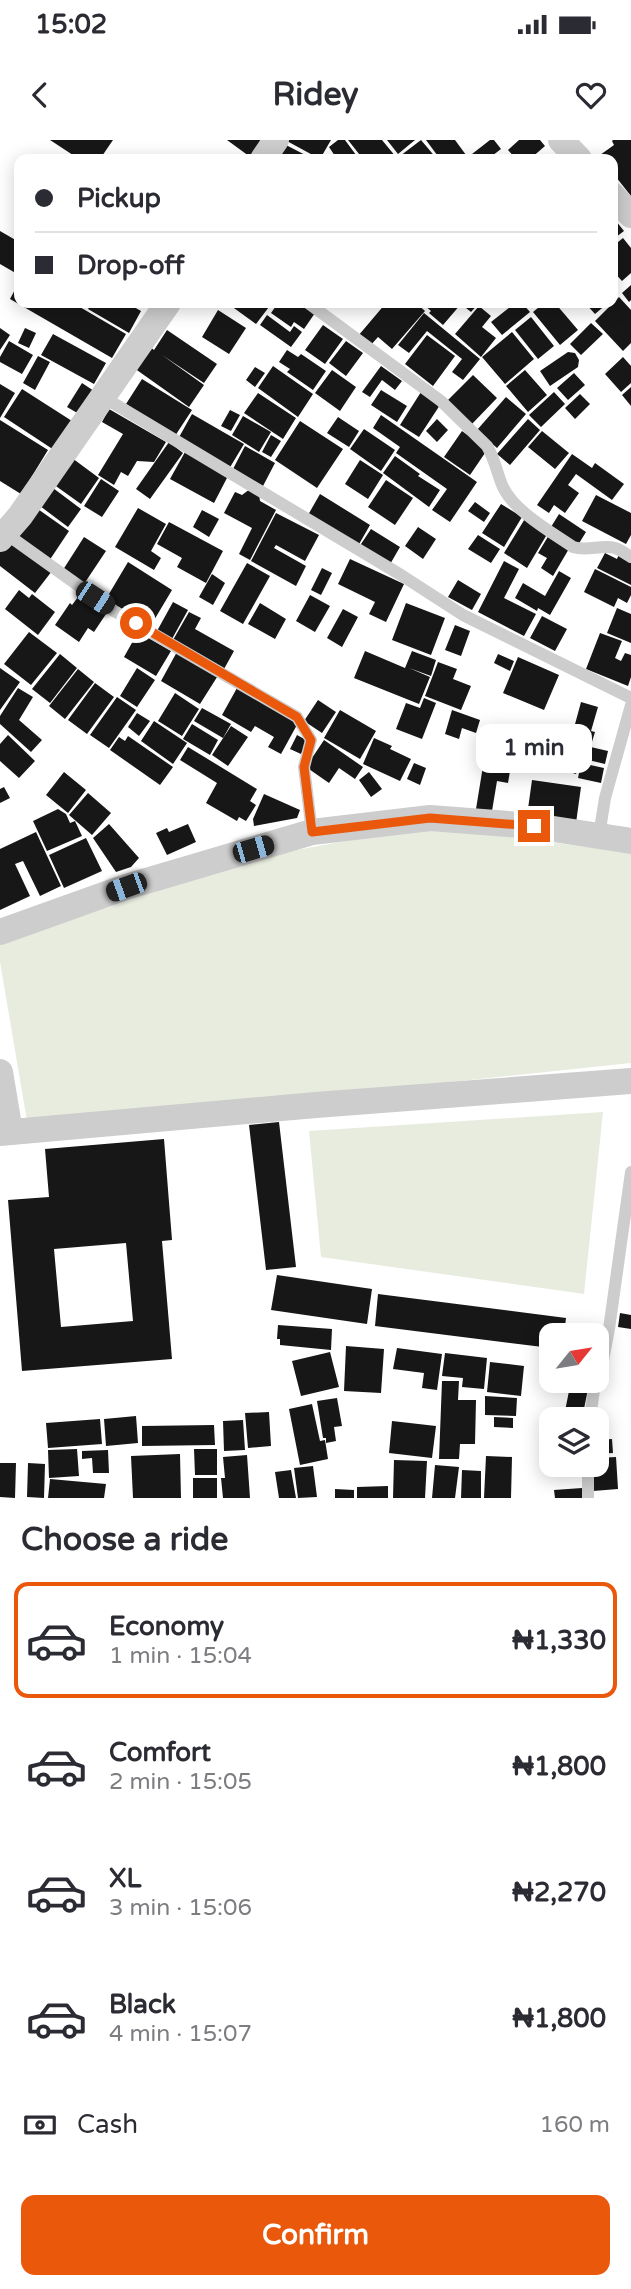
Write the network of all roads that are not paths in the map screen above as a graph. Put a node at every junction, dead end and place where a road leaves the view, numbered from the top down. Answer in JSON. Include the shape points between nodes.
{"nodes":[{"id":1,"x":561,"y":140,"type":"edge"},
{"id":2,"x":574,"y":154,"type":"edge"},
{"id":3,"x":618,"y":201,"type":"edge"},
{"id":4,"x":631,"y":215,"type":"edge"},
{"id":5,"x":165,"y":308,"type":"edge"},
{"id":6,"x":315,"y":308,"type":"edge"},
{"id":7,"x":103,"y":397,"type":"junction"},
{"id":8,"x":2,"y":536,"type":"edge"},
{"id":9,"x":631,"y":557,"type":"edge"},
{"id":10,"x":631,"y":698,"type":"edge"},
{"id":11,"x":631,"y":705,"type":"edge"},
{"id":12,"x":312,"y":832,"type":"junction"},
{"id":13,"x":599,"y":836,"type":"junction"},
{"id":14,"x":631,"y":841,"type":"edge"},
{"id":15,"x":0,"y":932,"type":"edge"},
{"id":16,"x":0,"y":1072,"type":"edge"},
{"id":17,"x":631,"y":1081,"type":"edge"},
{"id":18,"x":5,"y":1132,"type":"edge"},
{"id":19,"x":631,"y":1172,"type":"edge"},
{"id":20,"x":592,"y":1407,"type":"edge"},
{"id":21,"x":588,"y":1477,"type":"edge"},
{"id":22,"x":588,"y":1498,"type":"edge"}],
"edges":[{"from":1,"to":2,"type":"street"},
{"from":3,"to":4,"type":"street"},
{"from":5,"to":7,"type":"street"},
{"from":6,"to":9,"type":"lane","via":[[460,419],[487,446],[514,504],[573,547],[584,551],[617,548]]},
{"from":7,"to":8,"type":"street"},
{"from":7,"to":10,"type":"lane","via":[[463,615]]},
{"from":8,"to":12,"type":"lane","via":[[114,611],[297,717],[311,740],[304,767]]},
{"from":11,"to":13,"type":"lane"},
{"from":12,"to":13,"type":"street","via":[[430,818]]},
{"from":12,"to":15,"type":"street","via":[[126,887]]},
{"from":13,"to":14,"type":"street"},
{"from":16,"to":18,"type":"street"},
{"from":17,"to":18,"type":"street"},
{"from":19,"to":20,"type":"lane","via":[[609,1329]]},
{"from":21,"to":22,"type":"lane"}]}
